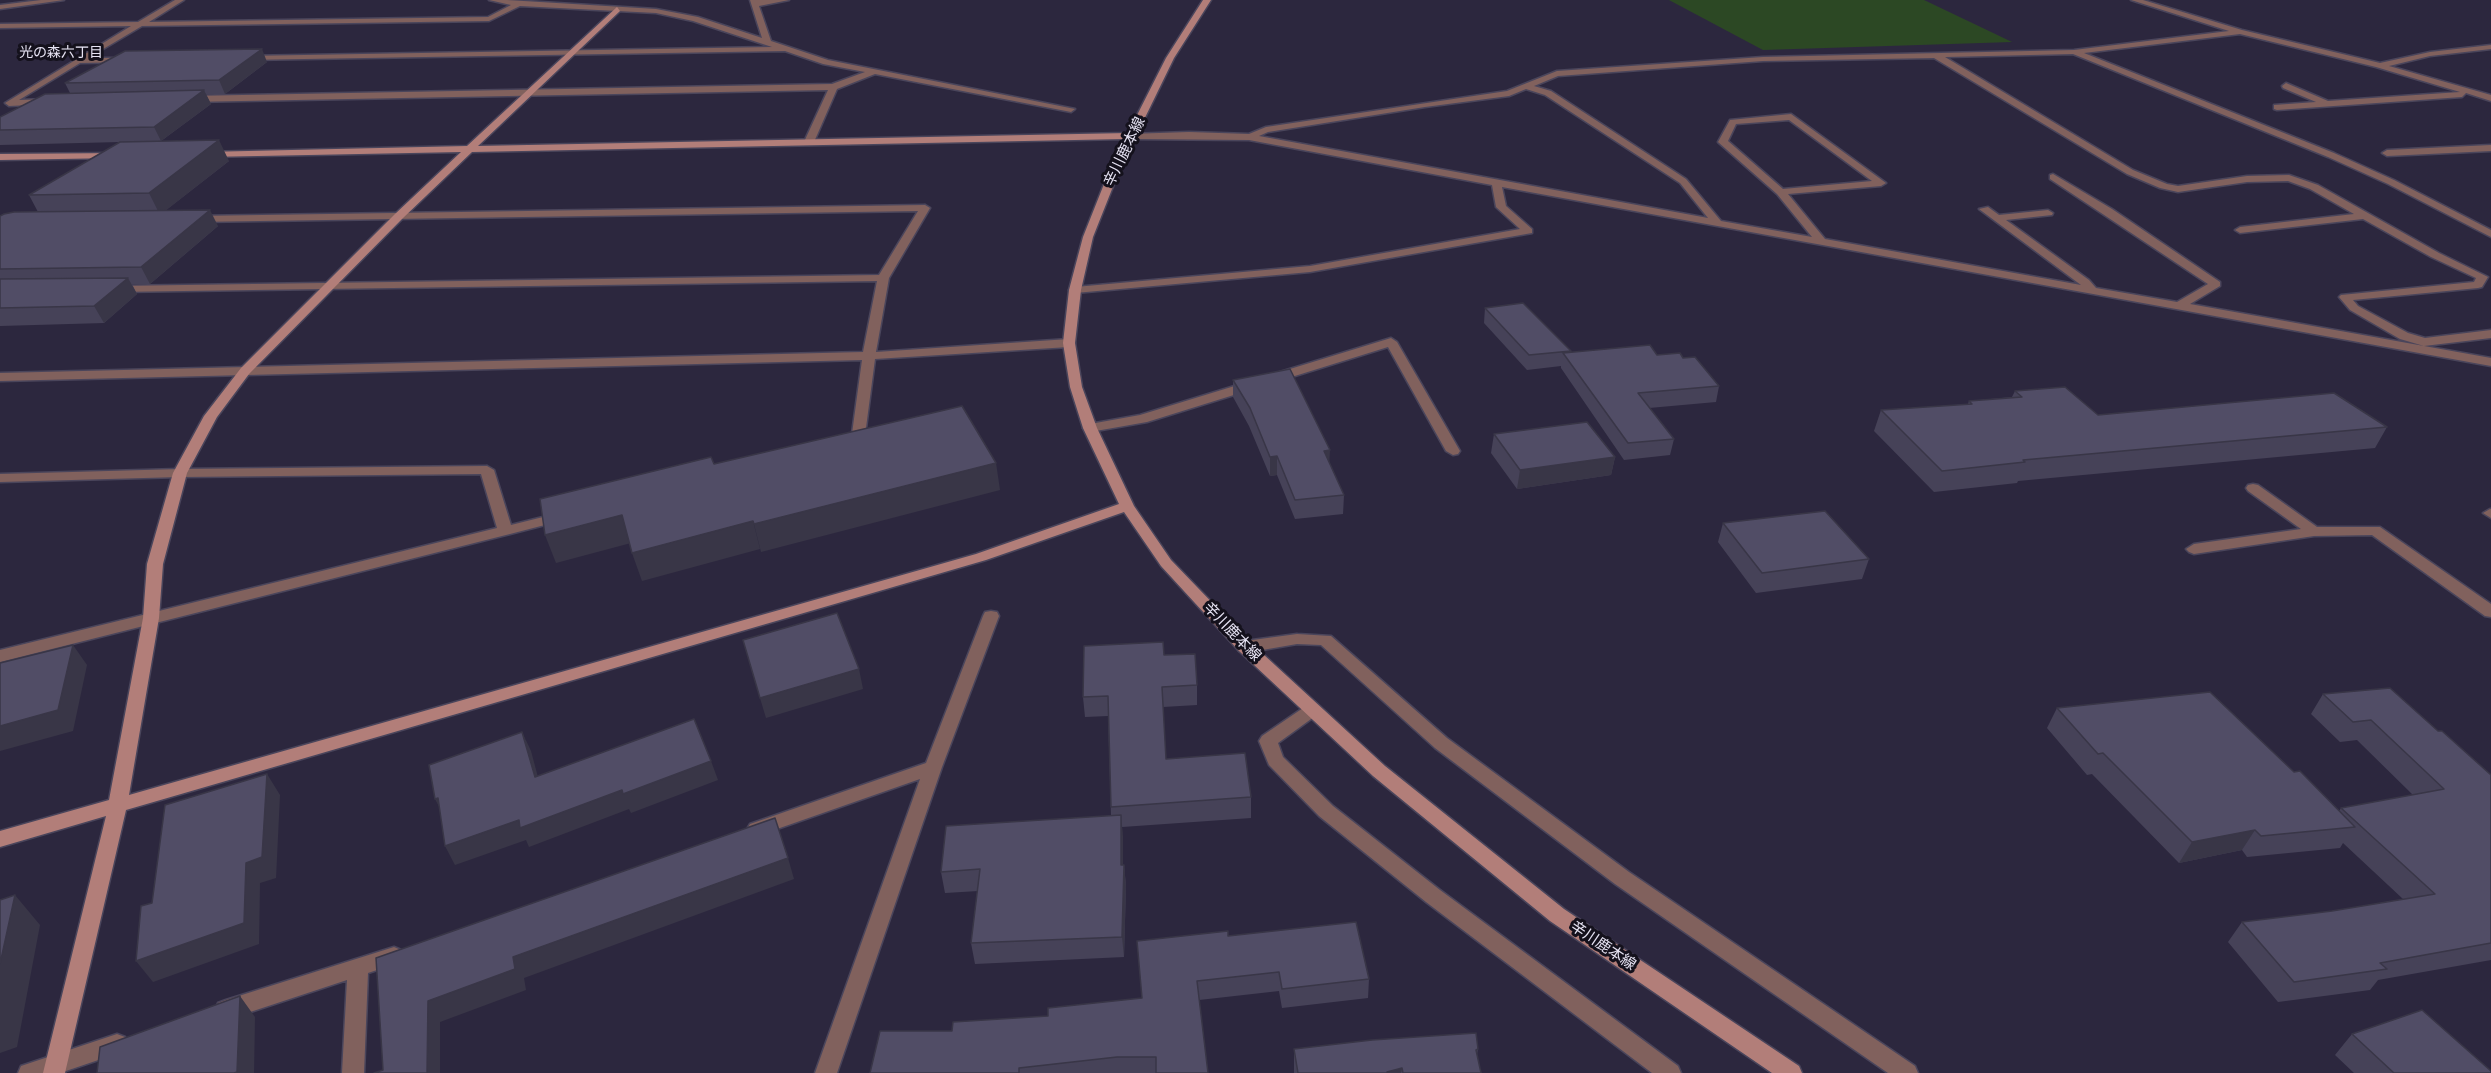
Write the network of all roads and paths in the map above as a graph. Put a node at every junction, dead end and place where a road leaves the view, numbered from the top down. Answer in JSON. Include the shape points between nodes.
{"nodes":[{"id":1,"x":60,"y":0,"type":"edge"},
{"id":2,"x":180,"y":0,"type":"edge"},
{"id":3,"x":493,"y":0,"type":"edge"},
{"id":4,"x":785,"y":0,"type":"edge"},
{"id":5,"x":1207,"y":0,"type":"edge"},
{"id":6,"x":2134,"y":0,"type":"edge"},
{"id":7,"x":755,"y":2,"type":"edge"},
{"id":8,"x":519,"y":4,"type":"junction"},
{"id":9,"x":0,"y":7,"type":"edge"},
{"id":10,"x":617,"y":9,"type":"junction"},
{"id":11,"x":139,"y":24,"type":"junction"},
{"id":12,"x":0,"y":26,"type":"edge"},
{"id":13,"x":2240,"y":32,"type":"junction"},
{"id":14,"x":767,"y":42,"type":"junction"},
{"id":15,"x":2491,"y":47,"type":"edge"},
{"id":16,"x":784,"y":49,"type":"junction"},
{"id":17,"x":572,"y":52,"type":"junction"},
{"id":18,"x":2074,"y":52,"type":"junction"},
{"id":19,"x":1935,"y":55,"type":"junction"},
{"id":20,"x":236,"y":58,"type":"edge"},
{"id":21,"x":140,"y":60,"type":"edge"},
{"id":22,"x":80,"y":61,"type":"junction"},
{"id":23,"x":2378,"y":65,"type":"junction"},
{"id":24,"x":873,"y":72,"type":"junction"},
{"id":25,"x":2286,"y":86,"type":"dead end"},
{"id":26,"x":833,"y":87,"type":"junction"},
{"id":27,"x":1528,"y":87,"type":"junction"},
{"id":28,"x":530,"y":92,"type":"junction"},
{"id":29,"x":2472,"y":93,"type":"junction"},
{"id":30,"x":2491,"y":98,"type":"edge"},
{"id":31,"x":175,"y":99,"type":"edge"},
{"id":32,"x":56,"y":102,"type":"edge"},
{"id":33,"x":2327,"y":103,"type":"junction"},
{"id":34,"x":4,"y":105,"type":"edge"},
{"id":35,"x":2277,"y":107,"type":"dead end"},
{"id":36,"x":1071,"y":109,"type":"dead end"},
{"id":37,"x":1132,"y":136,"type":"junction"},
{"id":38,"x":1249,"y":137,"type":"junction"},
{"id":39,"x":809,"y":142,"type":"junction"},
{"id":40,"x":2491,"y":148,"type":"edge"},
{"id":41,"x":470,"y":150,"type":"junction"},
{"id":42,"x":2387,"y":153,"type":"dead end"},
{"id":43,"x":200,"y":154,"type":"edge"},
{"id":44,"x":129,"y":155,"type":"edge"},
{"id":45,"x":0,"y":157,"type":"edge"},
{"id":46,"x":2053,"y":177,"type":"dead end"},
{"id":47,"x":1496,"y":182,"type":"junction"},
{"id":48,"x":1781,"y":192,"type":"junction"},
{"id":49,"x":1984,"y":209,"type":"dead end"},
{"id":50,"x":2048,"y":213,"type":"dead end"},
{"id":51,"x":399,"y":216,"type":"junction"},
{"id":52,"x":2362,"y":216,"type":"junction"},
{"id":53,"x":1998,"y":218,"type":"junction"},
{"id":54,"x":188,"y":220,"type":"edge"},
{"id":55,"x":1717,"y":222,"type":"junction"},
{"id":56,"x":2486,"y":228,"type":"edge"},
{"id":57,"x":2240,"y":230,"type":"dead end"},
{"id":58,"x":2491,"y":234,"type":"edge"},
{"id":59,"x":1820,"y":240,"type":"junction"},
{"id":60,"x":883,"y":278,"type":"junction"},
{"id":61,"x":331,"y":284,"type":"junction"},
{"id":62,"x":106,"y":289,"type":"edge"},
{"id":63,"x":1075,"y":290,"type":"junction"},
{"id":64,"x":2092,"y":291,"type":"junction"},
{"id":65,"x":2179,"y":306,"type":"junction"},
{"id":66,"x":2491,"y":334,"type":"edge"},
{"id":67,"x":1069,"y":343,"type":"junction"},
{"id":68,"x":868,"y":356,"type":"junction"},
{"id":69,"x":2491,"y":362,"type":"edge"},
{"id":70,"x":245,"y":371,"type":"junction"},
{"id":71,"x":0,"y":377,"type":"edge"},
{"id":72,"x":1090,"y":428,"type":"junction"},
{"id":73,"x":834,"y":448,"type":"edge"},
{"id":74,"x":1453,"y":451,"type":"dead end"},
{"id":75,"x":180,"y":473,"type":"junction"},
{"id":76,"x":0,"y":478,"type":"edge"},
{"id":77,"x":2253,"y":488,"type":"dead end"},
{"id":78,"x":1127,"y":506,"type":"junction"},
{"id":79,"x":573,"y":514,"type":"edge"},
{"id":80,"x":506,"y":531,"type":"junction"},
{"id":81,"x":2314,"y":532,"type":"junction"},
{"id":82,"x":2194,"y":549,"type":"dead end"},
{"id":83,"x":2491,"y":612,"type":"edge"},
{"id":84,"x":991,"y":616,"type":"dead end"},
{"id":85,"x":151,"y":618,"type":"junction"},
{"id":86,"x":1245,"y":647,"type":"junction"},
{"id":87,"x":0,"y":656,"type":"edge"},
{"id":88,"x":1312,"y":710,"type":"junction"},
{"id":89,"x":933,"y":767,"type":"junction"},
{"id":90,"x":117,"y":805,"type":"junction"},
{"id":91,"x":741,"y":834,"type":"edge"},
{"id":92,"x":0,"y":839,"type":"edge"},
{"id":93,"x":414,"y":949,"type":"edge"},
{"id":94,"x":358,"y":969,"type":"junction"},
{"id":95,"x":201,"y":1018,"type":"edge"},
{"id":96,"x":134,"y":1039,"type":"edge"},
{"id":97,"x":55,"y":1068,"type":"edge"},
{"id":98,"x":29,"y":1073,"type":"edge"},
{"id":99,"x":353,"y":1073,"type":"edge"},
{"id":100,"x":826,"y":1073,"type":"edge"},
{"id":101,"x":1670,"y":1073,"type":"edge"},
{"id":102,"x":1791,"y":1073,"type":"edge"},
{"id":103,"x":1907,"y":1073,"type":"edge"}],
"edges":[{"from":1,"to":9,"type":"street"},
{"from":2,"to":11,"type":"street"},
{"from":3,"to":8,"type":"street"},
{"from":4,"to":7,"type":"street"},
{"from":5,"to":37,"type":"street","name":"辛川鹿本線","via":[[1170,58]]},
{"from":6,"to":13,"type":"street"},
{"from":7,"to":14,"type":"street"},
{"from":8,"to":10,"type":"street"},
{"from":8,"to":11,"type":"street","via":[[489,19]]},
{"from":10,"to":14,"type":"street","via":[[695,19]]},
{"from":10,"to":17,"type":"street"},
{"from":11,"to":12,"type":"street"},
{"from":11,"to":22,"type":"street"},
{"from":13,"to":18,"type":"street"},
{"from":13,"to":23,"type":"street"},
{"from":14,"to":16,"type":"street"},
{"from":15,"to":23,"type":"street"},
{"from":16,"to":17,"type":"street"},
{"from":16,"to":24,"type":"street"},
{"from":17,"to":20,"type":"street"},
{"from":17,"to":28,"type":"street"},
{"from":18,"to":19,"type":"street"},
{"from":18,"to":56,"type":"street","via":[[2331,155]]},
{"from":19,"to":27,"type":"street","via":[[1763,59],[1557,74]]},
{"from":19,"to":52,"type":"street","via":[[2130,172],[2164,186],[2178,189],[2247,179],[2289,178],[2314,187]]},
{"from":21,"to":22,"type":"street"},
{"from":22,"to":34,"type":"street"},
{"from":23,"to":29,"type":"street"},
{"from":24,"to":26,"type":"street"},
{"from":24,"to":36,"type":"street"},
{"from":25,"to":33,"type":"street"},
{"from":26,"to":28,"type":"street"},
{"from":26,"to":39,"type":"street"},
{"from":27,"to":38,"type":"street","via":[[1266,130]]},
{"from":27,"to":55,"type":"street","via":[[1548,93],[1674,174]]},
{"from":28,"to":31,"type":"street"},
{"from":28,"to":41,"type":"street"},
{"from":29,"to":30,"type":"street"},
{"from":29,"to":33,"type":"street"},
{"from":32,"to":34,"type":"street"},
{"from":33,"to":35,"type":"street"},
{"from":37,"to":38,"type":"street"},
{"from":37,"to":39,"type":"street"},
{"from":37,"to":63,"type":"street","name":"辛川鹿本線","via":[[1088,237]]},
{"from":38,"to":47,"type":"street"},
{"from":39,"to":41,"type":"street"},
{"from":40,"to":42,"type":"street"},
{"from":41,"to":43,"type":"street"},
{"from":41,"to":51,"type":"street"},
{"from":44,"to":45,"type":"street"},
{"from":46,"to":65,"type":"street","via":[[2216,284]]},
{"from":47,"to":55,"type":"street"},
{"from":47,"to":63,"type":"street","via":[[1501,207],[1528,231],[1310,269]]},
{"from":48,"to":48,"type":"street","via":[[1836,187],[1881,183],[1791,117],[1733,122],[1723,142]]},
{"from":48,"to":59,"type":"street"},
{"from":49,"to":53,"type":"street"},
{"from":50,"to":53,"type":"street"},
{"from":51,"to":54,"type":"street"},
{"from":51,"to":60,"type":"street","via":[[925,208]]},
{"from":51,"to":61,"type":"street"},
{"from":52,"to":57,"type":"street"},
{"from":52,"to":66,"type":"street","via":[[2482,277],[2478,285],[2345,297],[2354,308],[2404,336],[2424,342]]},
{"from":53,"to":64,"type":"street"},
{"from":55,"to":59,"type":"street"},
{"from":56,"to":58,"type":"street"},
{"from":59,"to":64,"type":"street"},
{"from":60,"to":61,"type":"street"},
{"from":60,"to":68,"type":"street"},
{"from":61,"to":62,"type":"street"},
{"from":61,"to":70,"type":"street"},
{"from":63,"to":67,"type":"street","name":"辛川鹿本線"},
{"from":64,"to":65,"type":"street"},
{"from":65,"to":69,"type":"street"},
{"from":67,"to":68,"type":"street"},
{"from":67,"to":72,"type":"street","name":"辛川鹿本線","via":[[1076,387]]},
{"from":68,"to":70,"type":"street"},
{"from":68,"to":73,"type":"street","via":[[857,443]]},
{"from":70,"to":71,"type":"street"},
{"from":70,"to":75,"type":"street","via":[[211,416]]},
{"from":72,"to":74,"type":"street","via":[[1142,419],[1391,342]]},
{"from":72,"to":78,"type":"street","name":"辛川鹿本線"},
{"from":75,"to":76,"type":"street"},
{"from":75,"to":80,"type":"street","via":[[487,470]]},
{"from":75,"to":85,"type":"street","via":[[155,564]]},
{"from":77,"to":81,"type":"street"},
{"from":78,"to":86,"type":"street","name":"辛川鹿本線","via":[[1166,563]]},
{"from":78,"to":90,"type":"street","via":[[981,556]]},
{"from":79,"to":80,"type":"street"},
{"from":80,"to":85,"type":"street"},
{"from":81,"to":82,"type":"street"},
{"from":81,"to":83,"type":"street","via":[[2375,530]]},
{"from":84,"to":89,"type":"street"},
{"from":85,"to":87,"type":"street"},
{"from":85,"to":90,"type":"street"},
{"from":86,"to":88,"type":"street","name":"辛川鹿本線"},
{"from":86,"to":103,"type":"street","via":[[1297,639],[1325,640],[1441,743],[1593,856]]},
{"from":88,"to":101,"type":"street","via":[[1268,741],[1275,760],[1326,811]]},
{"from":88,"to":102,"type":"street","name":"辛川鹿本線","via":[[1378,771],[1557,915]]},
{"from":89,"to":91,"type":"street"},
{"from":89,"to":100,"type":"street"},
{"from":90,"to":92,"type":"street"},
{"from":90,"to":97,"type":"street"},
{"from":93,"to":94,"type":"street"},
{"from":94,"to":95,"type":"street"},
{"from":94,"to":99,"type":"street"},
{"from":96,"to":97,"type":"street"},
{"from":97,"to":98,"type":"street"}]}
